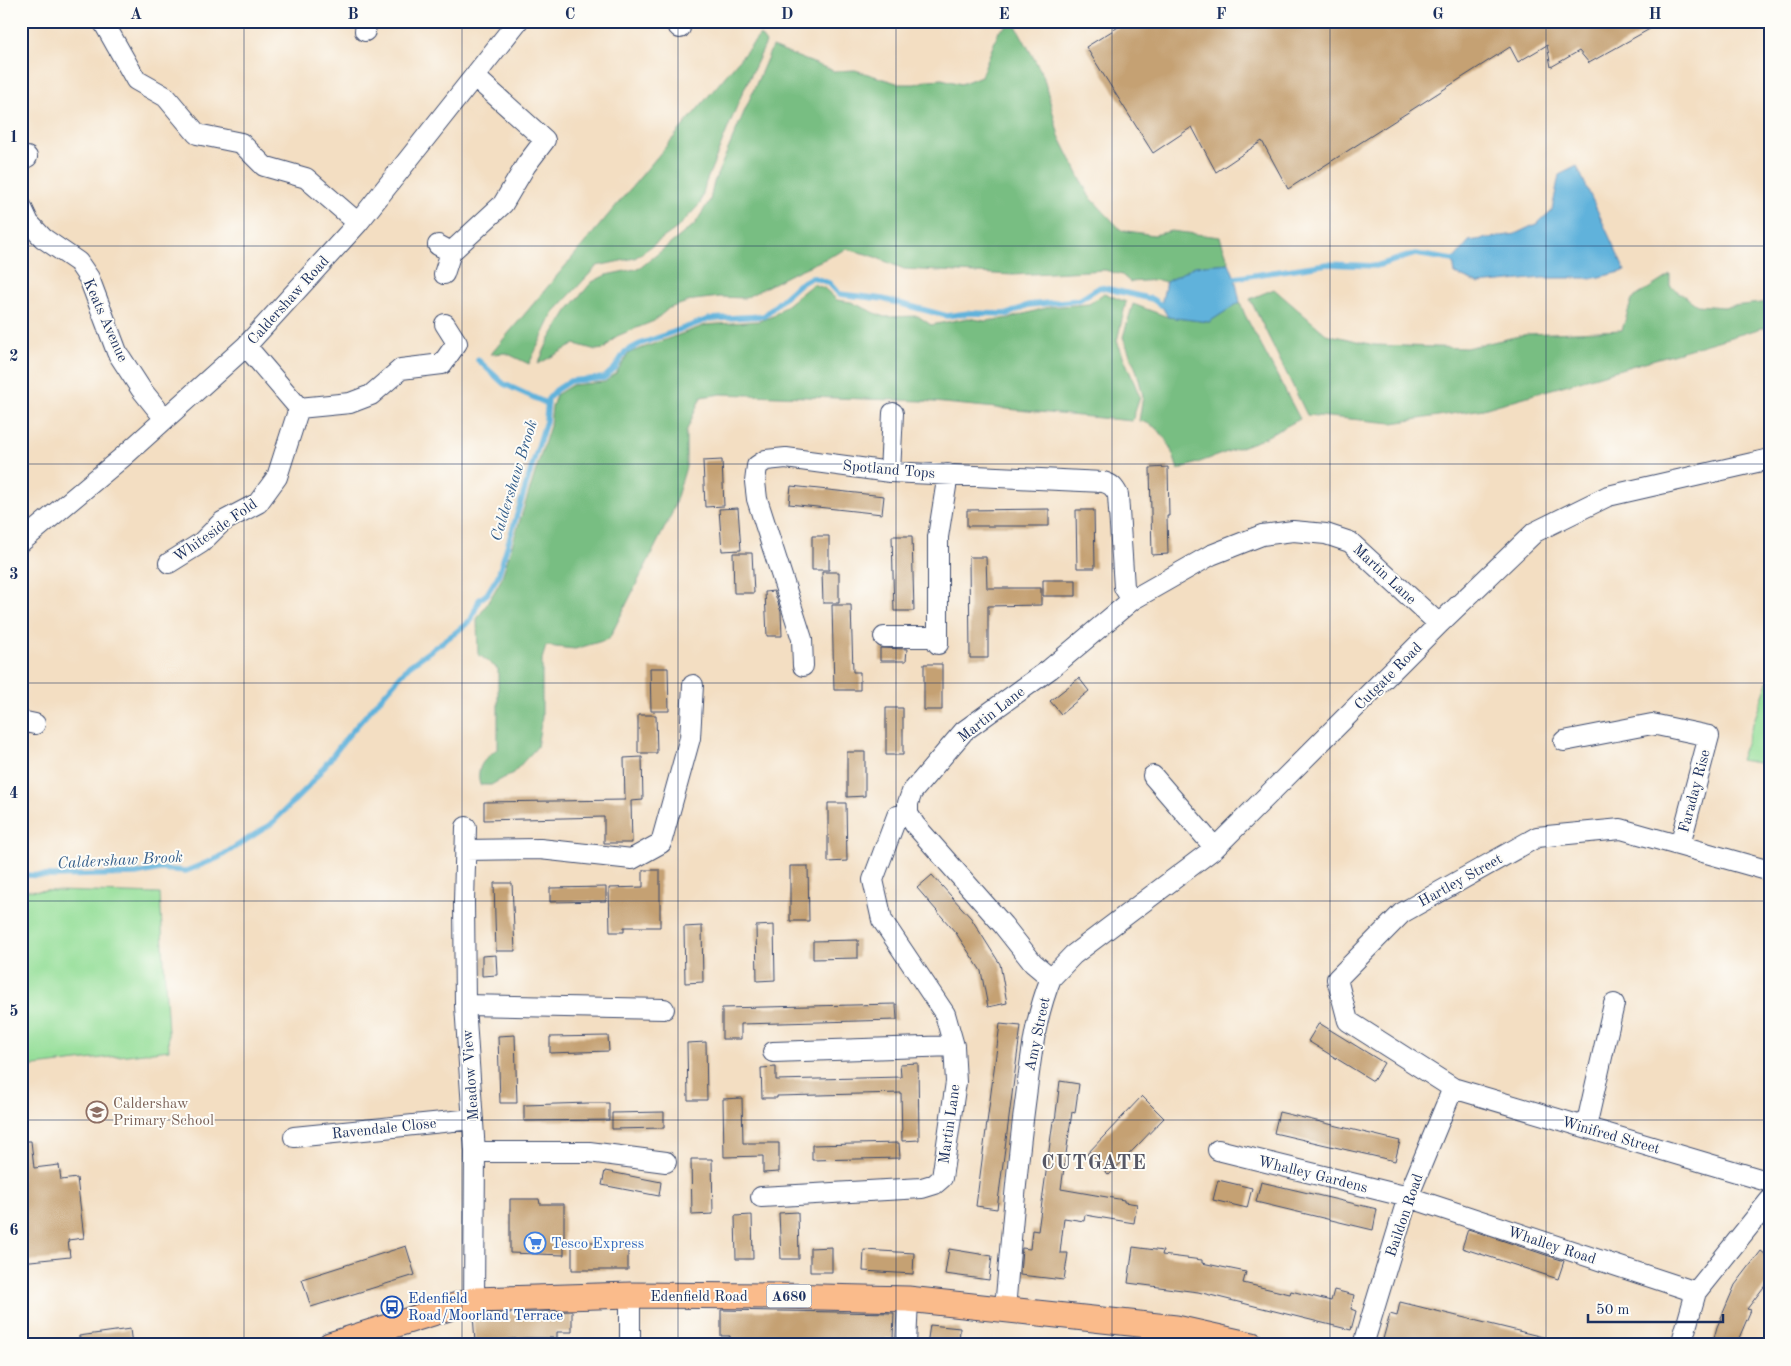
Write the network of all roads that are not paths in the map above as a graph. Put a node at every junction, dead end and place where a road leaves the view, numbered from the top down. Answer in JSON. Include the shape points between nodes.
{"nodes":[{"id":1,"x":518,"y":21,"type":"edge"},
{"id":2,"x":105,"y":25,"type":"dead end"},
{"id":3,"x":475,"y":77,"type":"junction"},
{"id":4,"x":21,"y":206,"type":"edge"},
{"id":5,"x":358,"y":223,"type":"junction"},
{"id":6,"x":444,"y":274,"type":"dead end"},
{"id":7,"x":445,"y":324,"type":"dead end"},
{"id":8,"x":246,"y":346,"type":"junction"},
{"id":9,"x":299,"y":408,"type":"junction"},
{"id":10,"x":893,"y":413,"type":"dead end"},
{"id":11,"x":166,"y":419,"type":"junction"},
{"id":12,"x":1770,"y":459,"type":"edge"},
{"id":13,"x":890,"y":472,"type":"junction"},
{"id":14,"x":948,"y":474,"type":"junction"},
{"id":15,"x":21,"y":542,"type":"edge"},
{"id":16,"x":169,"y":563,"type":"dead end"},
{"id":17,"x":1132,"y":600,"type":"junction"},
{"id":18,"x":1439,"y":624,"type":"junction"},
{"id":19,"x":884,"y":637,"type":"dead end"},
{"id":20,"x":803,"y":666,"type":"dead end"},
{"id":21,"x":693,"y":685,"type":"dead end"},
{"id":22,"x":1564,"y":741,"type":"dead end"},
{"id":23,"x":1154,"y":776,"type":"dead end"},
{"id":24,"x":908,"y":814,"type":"junction"},
{"id":25,"x":466,"y":827,"type":"dead end"},
{"id":26,"x":1680,"y":845,"type":"junction"},
{"id":27,"x":1215,"y":848,"type":"junction"},
{"id":28,"x":465,"y":850,"type":"junction"},
{"id":29,"x":1770,"y":871,"type":"edge"},
{"id":30,"x":1051,"y":978,"type":"junction"},
{"id":31,"x":1614,"y":1004,"type":"dead end"},
{"id":32,"x":465,"y":1005,"type":"junction"},
{"id":33,"x":664,"y":1008,"type":"dead end"},
{"id":34,"x":954,"y":1046,"type":"junction"},
{"id":35,"x":772,"y":1052,"type":"dead end"},
{"id":36,"x":1453,"y":1088,"type":"junction"},
{"id":37,"x":473,"y":1119,"type":"junction"},
{"id":38,"x":1586,"y":1127,"type":"junction"},
{"id":39,"x":294,"y":1137,"type":"dead end"},
{"id":40,"x":1218,"y":1150,"type":"dead end"},
{"id":41,"x":475,"y":1152,"type":"junction"},
{"id":42,"x":666,"y":1162,"type":"dead end"},
{"id":43,"x":1770,"y":1182,"type":"edge"},
{"id":44,"x":761,"y":1197,"type":"dead end"},
{"id":45,"x":1408,"y":1198,"type":"junction"},
{"id":46,"x":1770,"y":1200,"type":"edge"},
{"id":47,"x":1696,"y":1292,"type":"junction"},
{"id":48,"x":630,"y":1295,"type":"junction"},
{"id":49,"x":908,"y":1299,"type":"junction"},
{"id":50,"x":474,"y":1300,"type":"junction"},
{"id":51,"x":1005,"y":1309,"type":"junction"},
{"id":52,"x":330,"y":1345,"type":"edge"},
{"id":53,"x":630,"y":1345,"type":"edge"},
{"id":54,"x":906,"y":1345,"type":"edge"},
{"id":55,"x":1252,"y":1345,"type":"edge"},
{"id":56,"x":1363,"y":1345,"type":"edge"},
{"id":57,"x":1681,"y":1345,"type":"edge"}],
"edges":[{"from":1,"to":3,"type":"street","name":"Caldershaw Road"},
{"from":2,"to":5,"type":"street","via":[[136,80],[166,97],[197,134],[241,143],[264,166],[306,178]]},
{"from":3,"to":5,"type":"street","name":"Caldershaw Road"},
{"from":3,"to":6,"type":"street","via":[[550,135],[526,165],[503,204],[444,248]]},
{"from":4,"to":11,"type":"street","name":"Keats Avenue","via":[[29,223],[43,238],[78,262],[89,278],[117,352]]},
{"from":5,"to":8,"type":"street","name":"Caldershaw Road"},
{"from":7,"to":9,"type":"street","via":[[457,344],[442,364],[401,369],[372,395],[350,403]]},
{"from":8,"to":9,"type":"street"},
{"from":8,"to":11,"type":"street","name":"Caldershaw Road"},
{"from":9,"to":16,"type":"street","name":"Whiteside Fold","via":[[276,477],[258,503],[222,522],[201,544]]},
{"from":10,"to":13,"type":"street"},
{"from":11,"to":15,"type":"street","name":"Caldershaw Road"},
{"from":12,"to":18,"type":"street","name":"Cutgate Road","via":[[1608,496],[1543,528]]},
{"from":13,"to":14,"type":"street","name":"Spotland Tops"},
{"from":13,"to":20,"type":"street","name":"Spotland Tops","via":[[786,458],[766,460],[757,466],[757,499],[802,639]]},
{"from":14,"to":17,"type":"street","name":"Spotland Tops","via":[[1110,484],[1118,495],[1124,588]]},
{"from":14,"to":19,"type":"street","via":[[938,537],[938,640]]},
{"from":17,"to":18,"type":"street","name":"Martin Lane","via":[[1211,556],[1262,535],[1293,531],[1326,534],[1350,542]]},
{"from":17,"to":24,"type":"street","name":"Martin Lane","via":[[1050,669],[964,731],[912,792]]},
{"from":18,"to":27,"type":"street","name":"Cutgate Road"},
{"from":21,"to":28,"type":"street","via":[[690,738],[661,843],[632,858],[540,849]]},
{"from":22,"to":26,"type":"street","name":"Faraday Rise","via":[[1652,724],[1709,736]]},
{"from":23,"to":27,"type":"street"},
{"from":24,"to":30,"type":"street","name":"Amy Street","via":[[1033,963]]},
{"from":24,"to":34,"type":"street","name":"Martin Lane","via":[[897,816],[873,880],[882,920],[945,1014]]},
{"from":25,"to":28,"type":"street","name":"Meadow View"},
{"from":26,"to":29,"type":"street","name":"Hartley Street"},
{"from":26,"to":36,"type":"street","name":"Hartley Street","via":[[1622,829],[1538,837],[1402,913],[1337,980],[1348,1021]]},
{"from":27,"to":30,"type":"street","name":"Cutgate Road","via":[[1073,955]]},
{"from":28,"to":32,"type":"street","name":"Meadow View"},
{"from":30,"to":51,"type":"street","name":"Amy Street","via":[[1034,1037],[1019,1147]]},
{"from":31,"to":38,"type":"street"},
{"from":32,"to":33,"type":"street"},
{"from":32,"to":37,"type":"street","name":"Meadow View"},
{"from":34,"to":35,"type":"street"},
{"from":34,"to":44,"type":"street","name":"Martin Lane","via":[[956,1082],[942,1178],[935,1184],[922,1188]]},
{"from":36,"to":38,"type":"street","name":"Winifred Street"},
{"from":36,"to":45,"type":"street","name":"Baildon Road"},
{"from":37,"to":39,"type":"street","name":"Ravendale Close"},
{"from":37,"to":41,"type":"street","name":"Meadow View"},
{"from":38,"to":43,"type":"street","name":"Winifred Street"},
{"from":40,"to":45,"type":"street","name":"Whalley Gardens"},
{"from":41,"to":42,"type":"street","via":[[589,1152]]},
{"from":41,"to":50,"type":"street","name":"Meadow View"},
{"from":45,"to":47,"type":"street","name":"Whalley Road"},
{"from":45,"to":56,"type":"street","name":"Baildon Road"},
{"from":46,"to":47,"type":"street"},
{"from":47,"to":57,"type":"street"},
{"from":48,"to":49,"type":"main road","name":"Edenfield Road","number":"A680"},
{"from":48,"to":50,"type":"main road","name":"Edenfield Road","number":"A680"},
{"from":48,"to":53,"type":"street"},
{"from":49,"to":51,"type":"main road","name":"Edenfield Road","number":"A680"},
{"from":49,"to":54,"type":"street"},
{"from":50,"to":52,"type":"main road","name":"Edenfield Road","number":"A680"},
{"from":51,"to":55,"type":"main road","name":"Edenfield Road","number":"A680","via":[[1176,1328]]}]}
